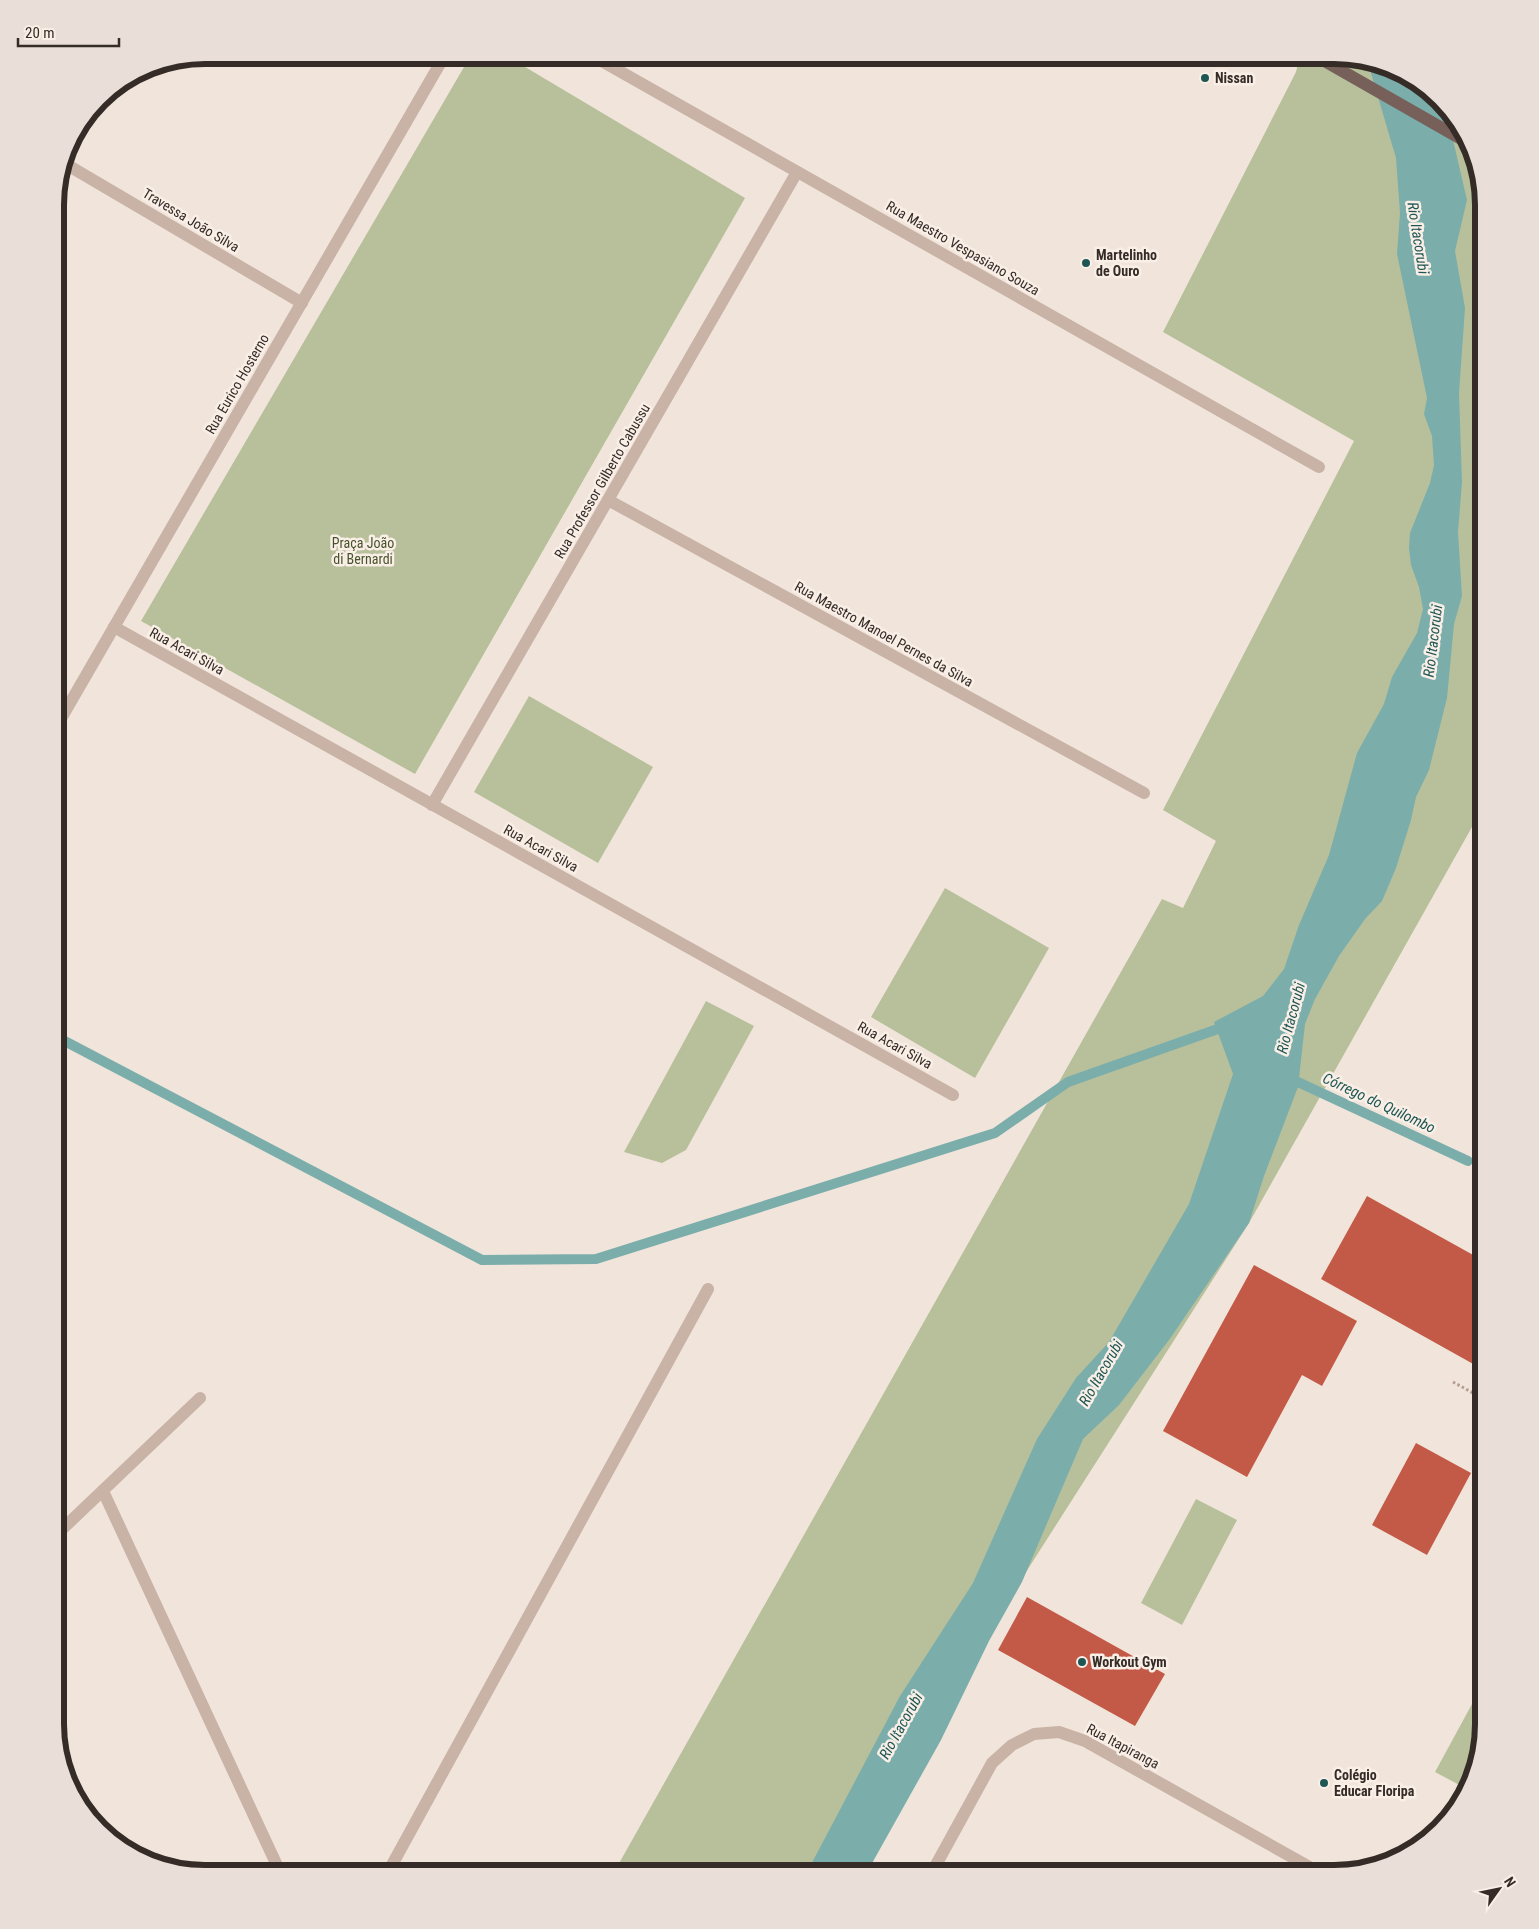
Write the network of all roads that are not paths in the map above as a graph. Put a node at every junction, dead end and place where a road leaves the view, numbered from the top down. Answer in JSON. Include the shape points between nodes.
{"nodes":[{"id":1,"x":440,"y":64,"type":"edge"},
{"id":2,"x":607,"y":64,"type":"edge"},
{"id":3,"x":1330,"y":64,"type":"edge"},
{"id":4,"x":1458,"y":138,"type":"edge"},
{"id":5,"x":70,"y":165,"type":"edge"},
{"id":6,"x":797,"y":172,"type":"junction"},
{"id":7,"x":302,"y":303,"type":"junction"},
{"id":8,"x":1319,"y":467,"type":"dead end"},
{"id":9,"x":608,"y":500,"type":"junction"},
{"id":10,"x":114,"y":628,"type":"junction"},
{"id":11,"x":64,"y":714,"type":"edge"},
{"id":12,"x":1144,"y":793,"type":"dead end"},
{"id":13,"x":432,"y":805,"type":"junction"},
{"id":14,"x":953,"y":1095,"type":"dead end"},
{"id":15,"x":708,"y":1289,"type":"dead end"},
{"id":16,"x":200,"y":1398,"type":"dead end"},
{"id":17,"x":103,"y":1491,"type":"junction"},
{"id":18,"x":64,"y":1528,"type":"edge"},
{"id":19,"x":277,"y":1865,"type":"edge"},
{"id":20,"x":392,"y":1865,"type":"edge"},
{"id":21,"x":936,"y":1865,"type":"edge"},
{"id":22,"x":1306,"y":1865,"type":"edge"}],
"edges":[{"from":1,"to":7,"type":"street","name":"Rua Eurico Hosterno"},
{"from":2,"to":6,"type":"street","name":"Rua Maestro Vespasiano Souza"},
{"from":3,"to":4,"type":"main road"},
{"from":5,"to":7,"type":"street","name":"Travessa João Silva"},
{"from":6,"to":8,"type":"street","name":"Rua Maestro Vespasiano Souza"},
{"from":6,"to":9,"type":"street","name":"Rua Professor Gilberto Cabussu"},
{"from":7,"to":10,"type":"street","name":"Rua Eurico Hosterno"},
{"from":9,"to":12,"type":"street","name":"Rua Maestro Manoel Pernes da Silva"},
{"from":9,"to":13,"type":"street","name":"Rua Professor Gilberto Cabussu"},
{"from":10,"to":11,"type":"street","name":"Rua Eurico Hosterno"},
{"from":10,"to":13,"type":"street","name":"Rua Acari Silva"},
{"from":13,"to":14,"type":"street","name":"Rua Acari Silva"},
{"from":15,"to":20,"type":"street"},
{"from":16,"to":17,"type":"street"},
{"from":17,"to":18,"type":"street"},
{"from":17,"to":19,"type":"street"},
{"from":21,"to":22,"type":"street","name":"Rua Itapiranga","via":[[992,1763],[1012,1744],[1034,1734],[1059,1732],[1085,1741]]}]}
